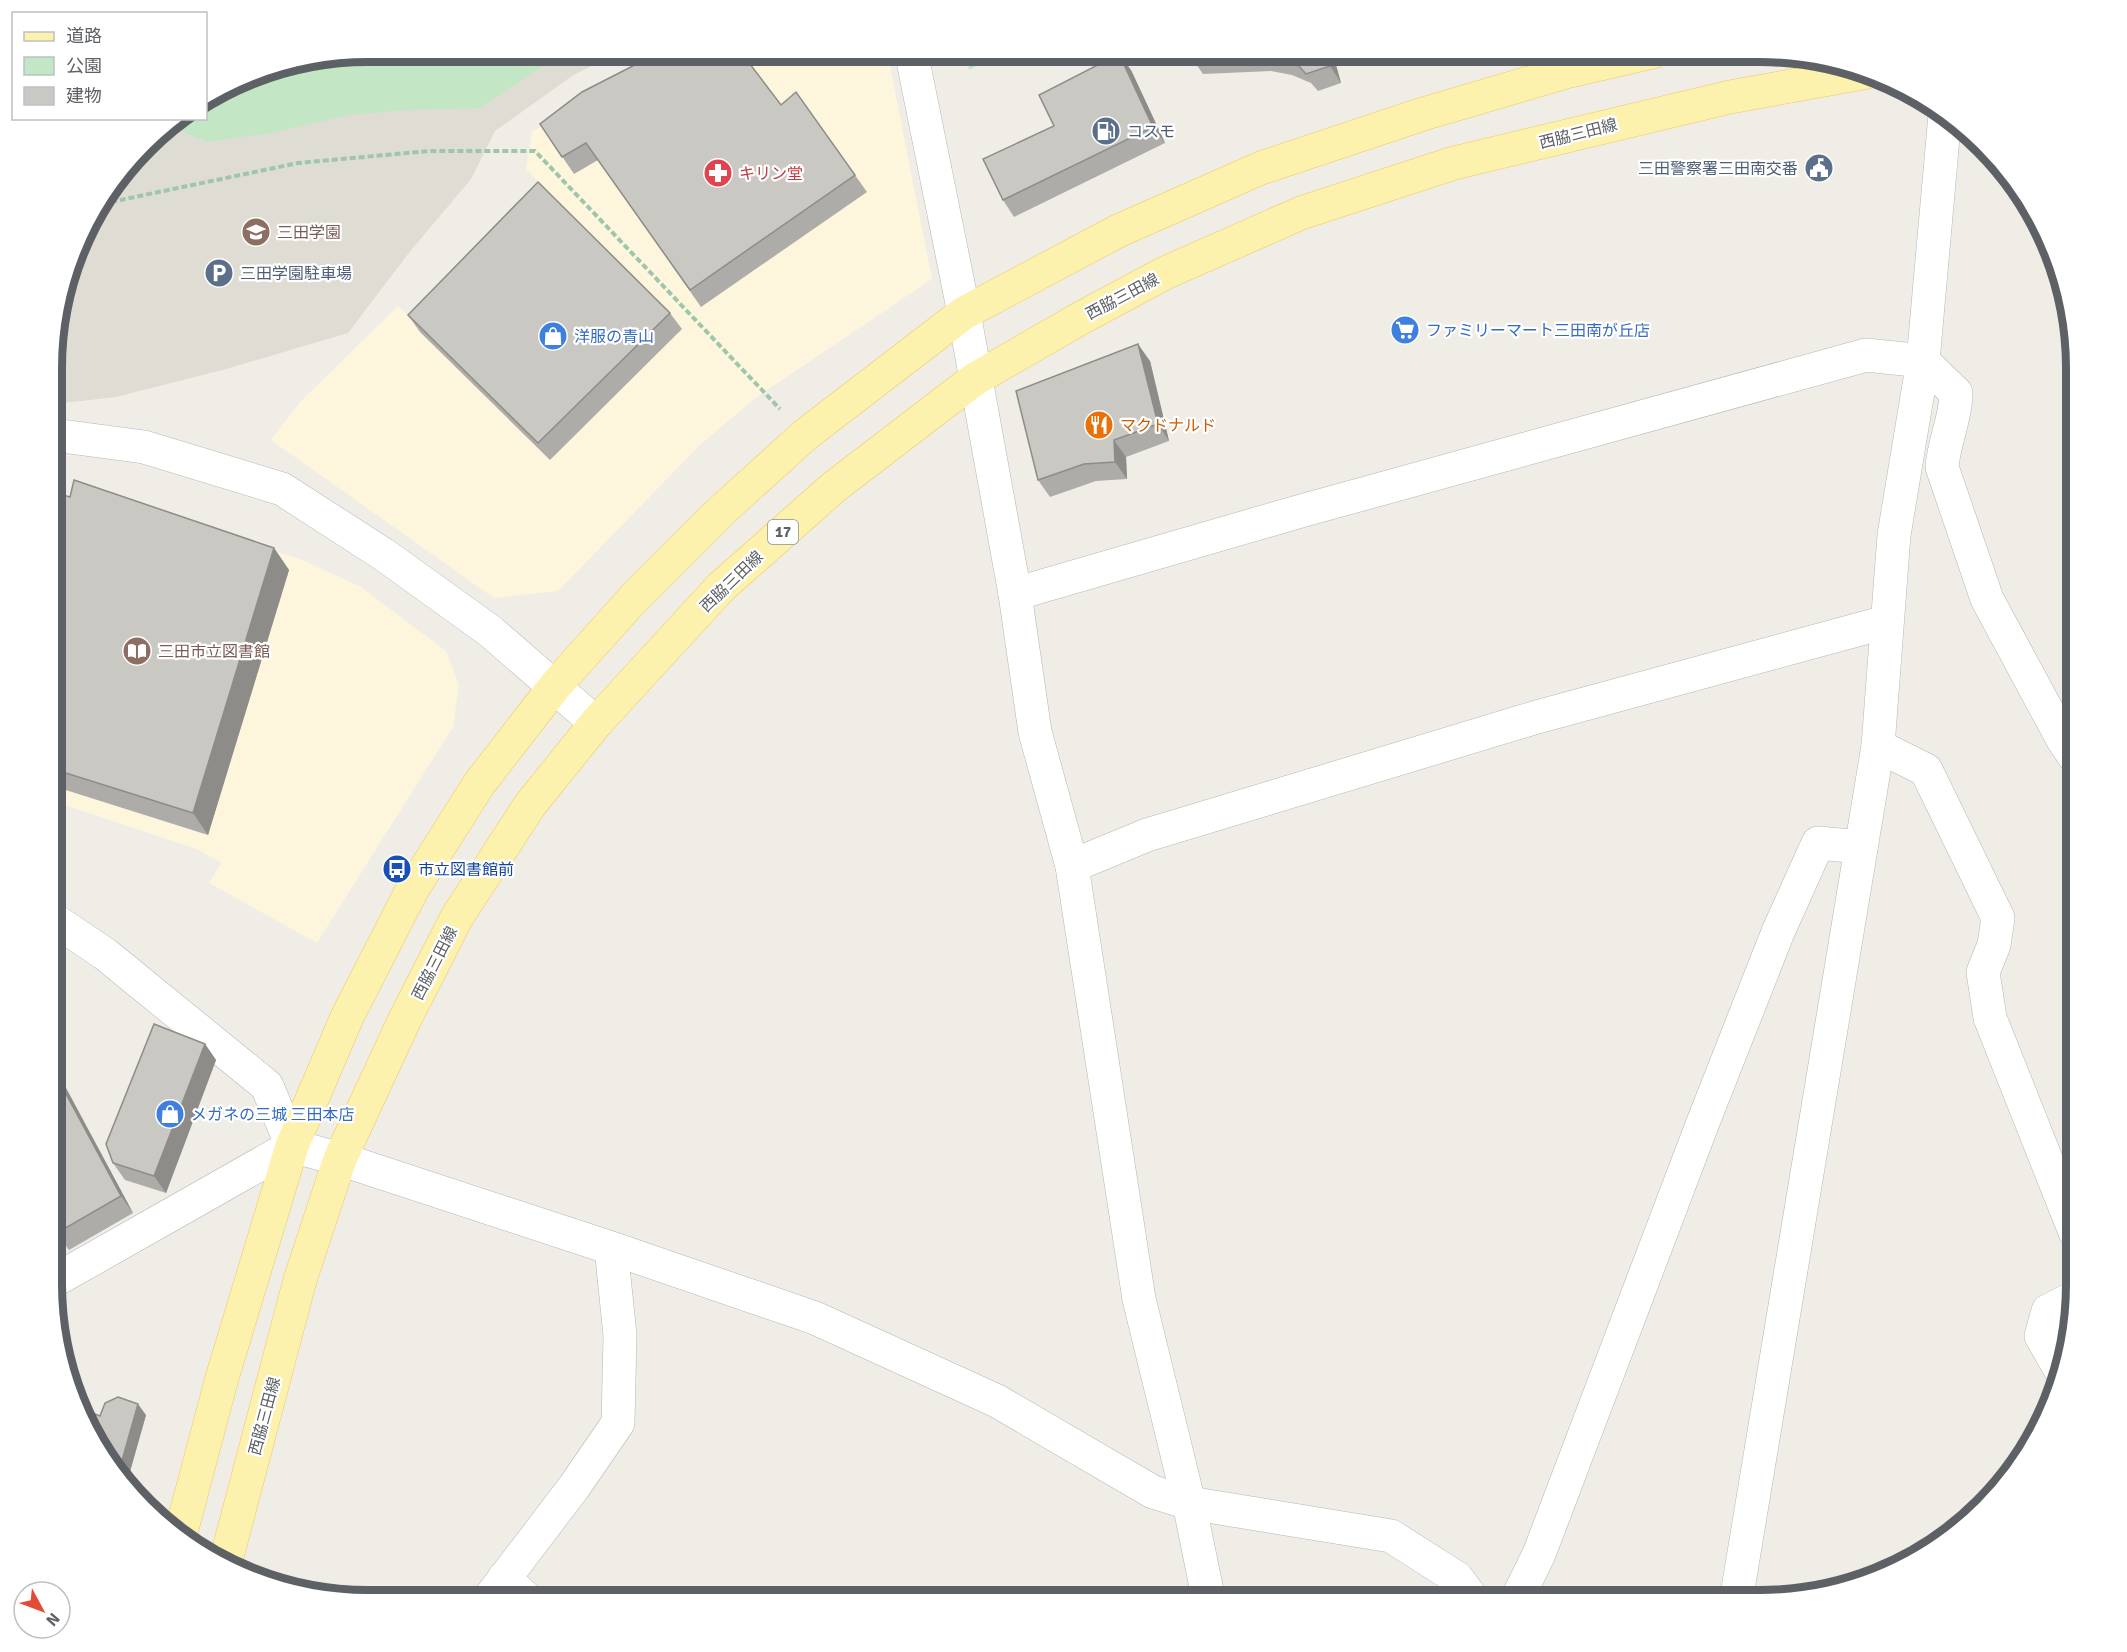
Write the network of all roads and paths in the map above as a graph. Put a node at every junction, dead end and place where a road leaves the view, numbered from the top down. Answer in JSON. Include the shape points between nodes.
{"nodes":[{"id":1,"x":913,"y":62,"type":"edge"},
{"id":2,"x":1610,"y":62,"type":"edge"},
{"id":3,"x":1850,"y":75,"type":"edge"},
{"id":4,"x":1944,"y":124,"type":"edge"},
{"id":5,"x":110,"y":202,"type":"edge"},
{"id":6,"x":964,"y":313,"type":"junction"},
{"id":7,"x":1923,"y":361,"type":"junction"},
{"id":8,"x":975,"y":379,"type":"junction"},
{"id":9,"x":805,"y":435,"type":"junction"},
{"id":10,"x":62,"y":436,"type":"edge"},
{"id":11,"x":1015,"y":594,"type":"junction"},
{"id":12,"x":1886,"y":622,"type":"junction"},
{"id":13,"x":555,"y":686,"type":"junction"},
{"id":14,"x":597,"y":723,"type":"junction"},
{"id":15,"x":2066,"y":744,"type":"edge"},
{"id":16,"x":1878,"y":746,"type":"junction"},
{"id":17,"x":1861,"y":847,"type":"junction"},
{"id":18,"x":1072,"y":866,"type":"junction"},
{"id":19,"x":62,"y":926,"type":"edge"},
{"id":20,"x":292,"y":1146,"type":"junction"},
{"id":21,"x":340,"y":1159,"type":"junction"},
{"id":22,"x":2066,"y":1209,"type":"edge"},
{"id":23,"x":610,"y":1248,"type":"junction"},
{"id":24,"x":62,"y":1276,"type":"edge"},
{"id":25,"x":2065,"y":1302,"type":"edge"},
{"id":26,"x":2056,"y":1361,"type":"edge"},
{"id":27,"x":1189,"y":1503,"type":"junction"},
{"id":28,"x":182,"y":1528,"type":"edge"},
{"id":29,"x":227,"y":1556,"type":"edge"},
{"id":30,"x":496,"y":1589,"type":"edge"},
{"id":31,"x":1207,"y":1590,"type":"edge"},
{"id":32,"x":1466,"y":1590,"type":"edge"},
{"id":33,"x":1521,"y":1590,"type":"edge"},
{"id":34,"x":1738,"y":1590,"type":"edge"}],
"edges":[{"from":1,"to":6,"type":"street"},
{"from":2,"to":6,"type":"main road","via":[[1422,114],[1261,168],[1118,231]]},
{"from":3,"to":8,"type":"main road","name":"西脇三田線","number":"17","via":[[1730,97],[1454,163],[1301,213],[1165,273]]},
{"from":4,"to":7,"type":"street"},
{"from":5,"to":9,"type":"path","via":[[298,163],[429,151],[535,151]]},
{"from":6,"to":8,"type":"street"},
{"from":6,"to":9,"type":"main road"},
{"from":7,"to":11,"type":"street","via":[[1866,355]]},
{"from":7,"to":12,"type":"street","via":[[1894,535]]},
{"from":7,"to":15,"type":"street","via":[[1956,393],[1942,466],[1987,599]]},
{"from":8,"to":11,"type":"street"},
{"from":8,"to":14,"type":"main road","name":"西脇三田線","number":"17","via":[[834,487],[721,587]]},
{"from":9,"to":13,"type":"main road","via":[[634,598]]},
{"from":10,"to":13,"type":"street","via":[[144,447],[282,489],[490,630]]},
{"from":11,"to":18,"type":"street","via":[[1035,732]]},
{"from":12,"to":16,"type":"street"},
{"from":12,"to":18,"type":"street","via":[[1525,720],[1147,835]]},
{"from":13,"to":14,"type":"street"},
{"from":13,"to":20,"type":"main road","via":[[479,784],[412,890],[347,1017]]},
{"from":14,"to":21,"type":"main road","name":"西脇三田線","number":"17","via":[[530,805],[457,917]]},
{"from":16,"to":17,"type":"street"},
{"from":16,"to":22,"type":"street","via":[[1926,770],[1998,918],[1994,945],[1983,972],[1990,1018]]},
{"from":17,"to":33,"type":"street","via":[[1818,843],[1778,932],[1539,1554]]},
{"from":17,"to":34,"type":"street"},
{"from":18,"to":27,"type":"street","via":[[1139,1299]]},
{"from":19,"to":20,"type":"street","via":[[105,954],[267,1086]]},
{"from":20,"to":21,"type":"street"},
{"from":20,"to":24,"type":"street"},
{"from":20,"to":28,"type":"main road","via":[[222,1378]]},
{"from":21,"to":23,"type":"street"},
{"from":21,"to":29,"type":"main road","name":"西脇三田線","number":"17","via":[[300,1281]]},
{"from":23,"to":27,"type":"street","via":[[815,1318],[997,1401],[1153,1492]]},
{"from":23,"to":30,"type":"street","via":[[620,1335],[618,1423]]},
{"from":25,"to":26,"type":"street","via":[[2048,1311],[2041,1336]]},
{"from":27,"to":31,"type":"street"},
{"from":27,"to":32,"type":"street","via":[[1391,1536],[1457,1578]]}]}
